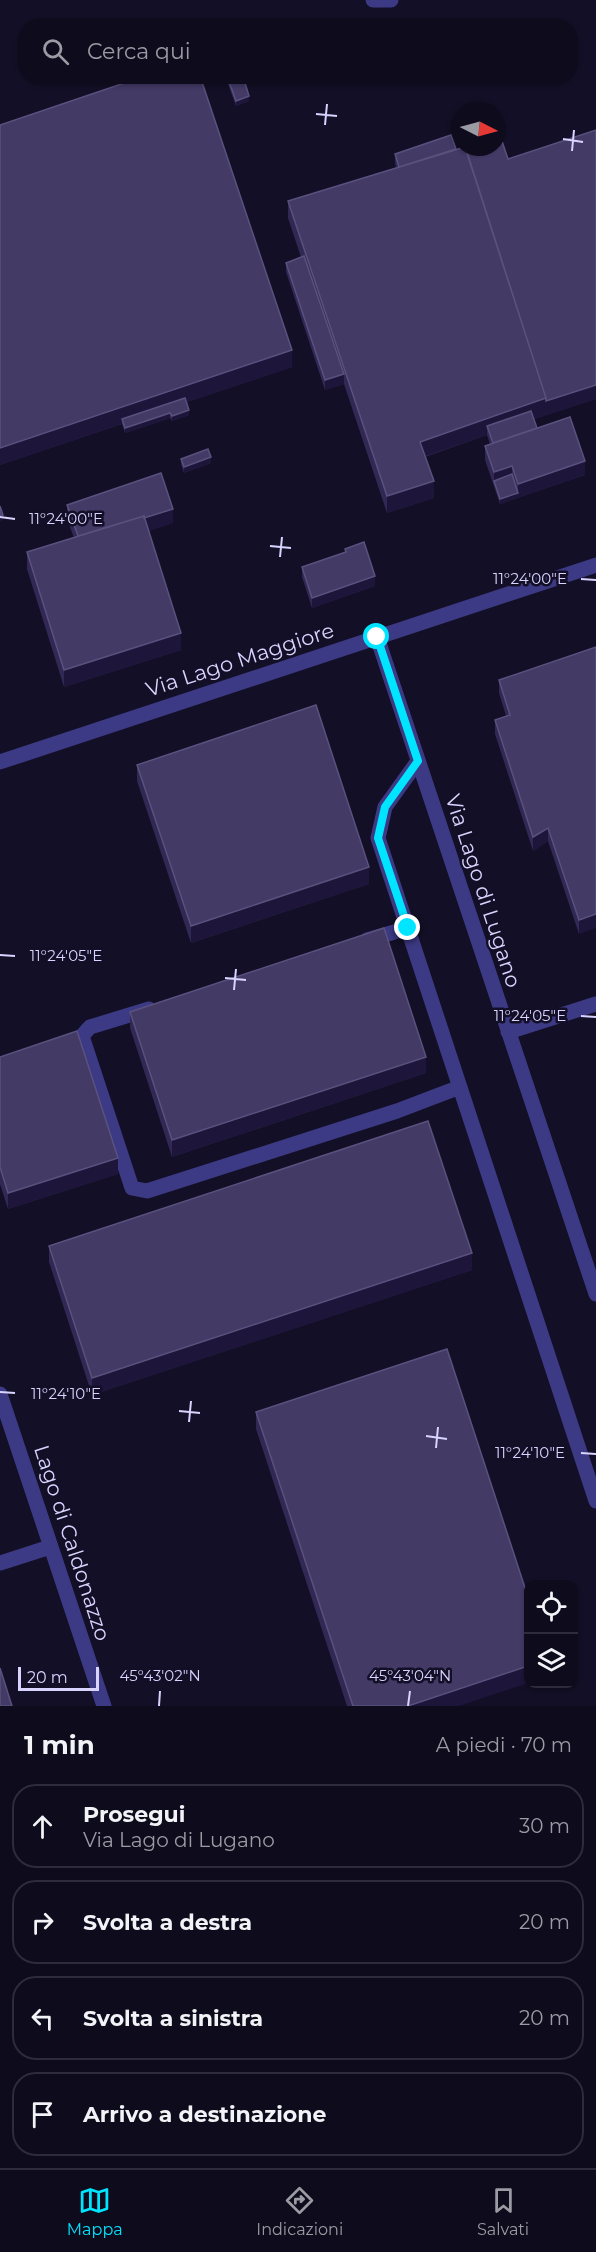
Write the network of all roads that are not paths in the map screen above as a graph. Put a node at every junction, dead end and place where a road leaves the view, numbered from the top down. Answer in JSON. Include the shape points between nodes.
{"nodes":[{"id":1,"x":373,"y":0,"type":"edge"},
{"id":2,"x":391,"y":0,"type":"edge"},
{"id":3,"x":596,"y":565,"type":"edge"},
{"id":4,"x":377,"y":637,"type":"junction"},
{"id":5,"x":418,"y":761,"type":"junction"},
{"id":6,"x":0,"y":762,"type":"edge"},
{"id":7,"x":408,"y":928,"type":"junction"},
{"id":8,"x":352,"y":944,"type":"edge"},
{"id":9,"x":596,"y":1004,"type":"edge"},
{"id":10,"x":159,"y":1006,"type":"edge"},
{"id":11,"x":508,"y":1032,"type":"junction"},
{"id":12,"x":460,"y":1087,"type":"junction"},
{"id":13,"x":596,"y":1294,"type":"edge"},
{"id":14,"x":0,"y":1394,"type":"edge"},
{"id":15,"x":596,"y":1501,"type":"edge"},
{"id":16,"x":50,"y":1546,"type":"junction"},
{"id":17,"x":0,"y":1563,"type":"edge"},
{"id":18,"x":104,"y":1706,"type":"edge"}],
"edges":[{"from":1,"to":2,"type":"street"},
{"from":3,"to":4,"type":"street","name":"Via Lago Maggiore"},
{"from":4,"to":5,"type":"street","name":"Via Lago di Lugano"},
{"from":4,"to":6,"type":"street","name":"Via Lago Maggiore"},
{"from":5,"to":7,"type":"street","via":[[385,807],[378,838]]},
{"from":5,"to":11,"type":"street","name":"Via Lago di Lugano"},
{"from":7,"to":8,"type":"street"},
{"from":7,"to":12,"type":"street"},
{"from":9,"to":11,"type":"street"},
{"from":10,"to":12,"type":"street","via":[[90,1027],[82,1036],[132,1188],[147,1191]]},
{"from":11,"to":13,"type":"street","name":"Via Lago di Lugano"},
{"from":12,"to":15,"type":"street"},
{"from":14,"to":16,"type":"street","name":"Lago di Caldonazzo"},
{"from":16,"to":17,"type":"street"},
{"from":16,"to":18,"type":"street","name":"Lago di Caldonazzo"}]}
